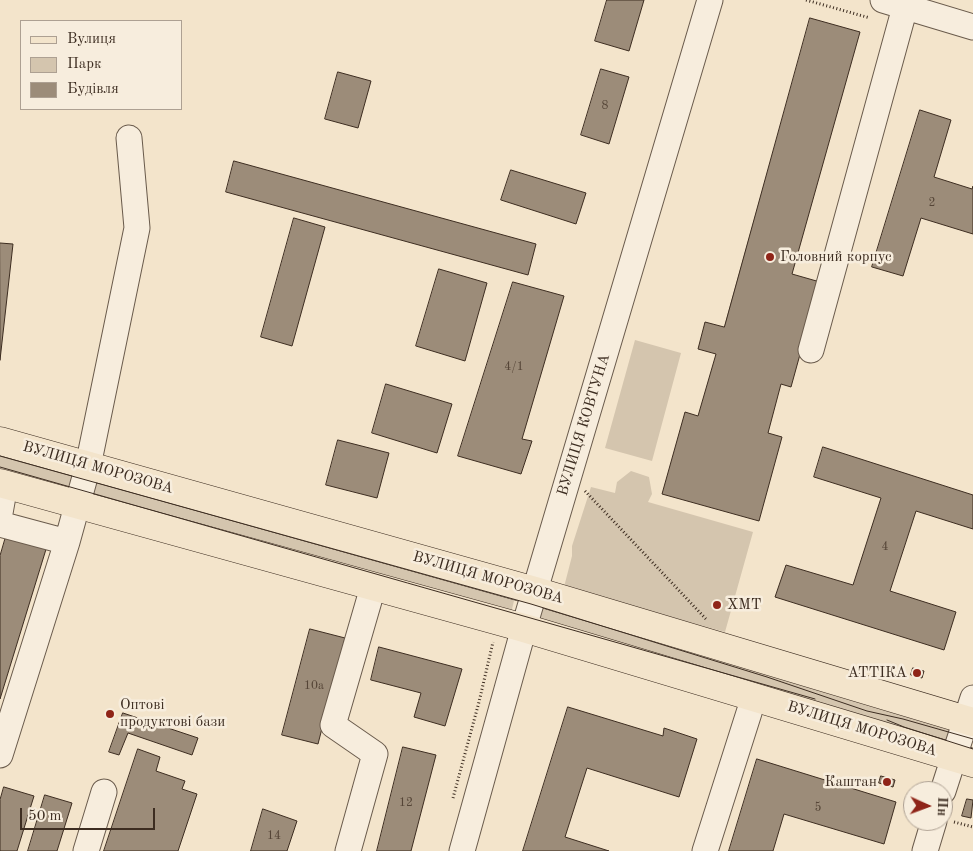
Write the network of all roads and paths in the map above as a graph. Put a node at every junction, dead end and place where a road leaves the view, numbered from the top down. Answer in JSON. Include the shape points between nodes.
{"nodes":[{"id":1,"x":710,"y":0,"type":"edge"},
{"id":2,"x":806,"y":0,"type":"edge"},
{"id":3,"x":896,"y":11,"type":"edge"},
{"id":4,"x":973,"y":27,"type":"edge"},
{"id":5,"x":129,"y":138,"type":"dead end"},
{"id":6,"x":812,"y":350,"type":"dead end"},
{"id":7,"x":0,"y":441,"type":"edge"},
{"id":8,"x":88,"y":466,"type":"junction"},
{"id":9,"x":3,"y":484,"type":"edge"},
{"id":10,"x":580,"y":485,"type":"dead end"},
{"id":11,"x":77,"y":506,"type":"junction"},
{"id":12,"x":0,"y":513,"type":"edge"},
{"id":13,"x":0,"y":524,"type":"edge"},
{"id":14,"x":67,"y":542,"type":"junction"},
{"id":15,"x":374,"y":587,"type":"junction"},
{"id":16,"x":535,"y":591,"type":"junction"},
{"id":17,"x":710,"y":622,"type":"dead end"},
{"id":18,"x":524,"y":628,"type":"junction"},
{"id":19,"x":494,"y":636,"type":"dead end"},
{"id":20,"x":754,"y":697,"type":"junction"},
{"id":21,"x":971,"y":713,"type":"edge"},
{"id":22,"x":0,"y":755,"type":"edge"},
{"id":23,"x":963,"y":760,"type":"edge"},
{"id":24,"x":949,"y":781,"type":"edge"},
{"id":25,"x":104,"y":792,"type":"dead end"},
{"id":26,"x":451,"y":804,"type":"dead end"},
{"id":27,"x":953,"y":823,"type":"edge"},
{"id":28,"x":973,"y":827,"type":"edge"},
{"id":29,"x":937,"y":831,"type":"edge"},
{"id":30,"x":86,"y":851,"type":"edge"},
{"id":31,"x":348,"y":851,"type":"edge"},
{"id":32,"x":462,"y":851,"type":"edge"},
{"id":33,"x":705,"y":851,"type":"edge"},
{"id":34,"x":924,"y":851,"type":"edge"}],
"edges":[{"from":1,"to":16,"type":"street","name":"ВУЛИЦЯ КОВТУНА"},
{"from":2,"to":3,"type":"path"},
{"from":3,"to":4,"type":"street"},
{"from":3,"to":6,"type":"street"},
{"from":5,"to":8,"type":"street","via":[[137,228]]},
{"from":7,"to":8,"type":"main road","name":"ВУЛИЦЯ МОРОЗОВА"},
{"from":8,"to":11,"type":"street"},
{"from":8,"to":16,"type":"main road","name":"ВУЛИЦЯ МОРОЗОВА"},
{"from":9,"to":11,"type":"main road","name":"ВУЛИЦЯ МОРОЗОВА"},
{"from":9,"to":12,"type":"street"},
{"from":10,"to":17,"type":"path"},
{"from":11,"to":14,"type":"street"},
{"from":11,"to":15,"type":"main road","name":"ВУЛИЦЯ МОРОЗОВА"},
{"from":13,"to":14,"type":"street"},
{"from":14,"to":22,"type":"street"},
{"from":15,"to":18,"type":"main road","name":"ВУЛИЦЯ МОРОЗОВА"},
{"from":15,"to":31,"type":"street","via":[[332,725],[375,754]]},
{"from":16,"to":18,"type":"street","name":"ВУЛИЦЯ КОВТУНА"},
{"from":16,"to":21,"type":"main road","name":"ВУЛИЦЯ МОРОЗОВА"},
{"from":18,"to":20,"type":"main road","name":"ВУЛИЦЯ МОРОЗОВА"},
{"from":18,"to":32,"type":"street","name":"ВУЛИЦЯ КОВТУНА"},
{"from":19,"to":26,"type":"path"},
{"from":20,"to":23,"type":"main road","name":"ВУЛИЦЯ МОРОЗОВА"},
{"from":20,"to":33,"type":"street"},
{"from":21,"to":23,"type":"street"},
{"from":23,"to":24,"type":"street"},
{"from":25,"to":30,"type":"street"},
{"from":27,"to":28,"type":"path"},
{"from":29,"to":34,"type":"street"}]}
